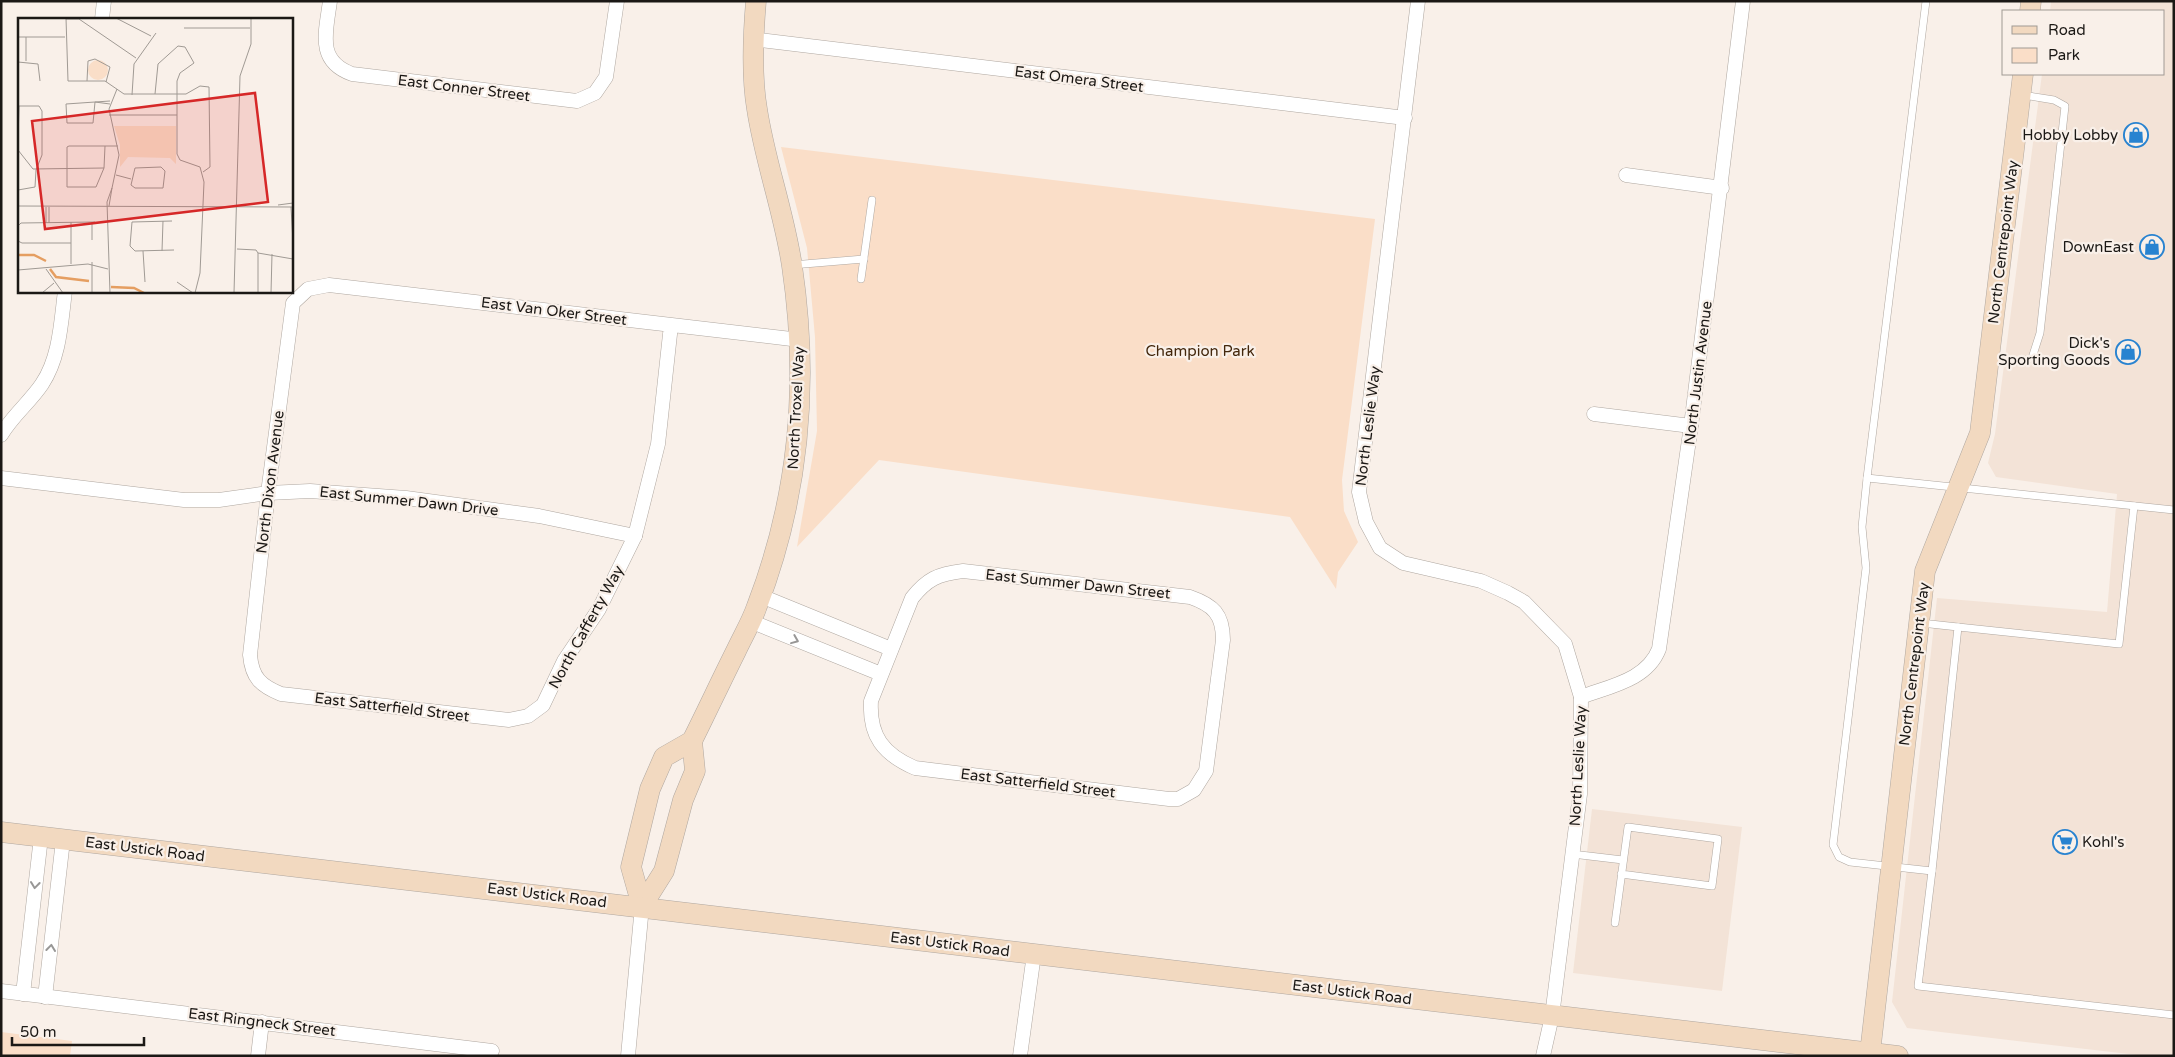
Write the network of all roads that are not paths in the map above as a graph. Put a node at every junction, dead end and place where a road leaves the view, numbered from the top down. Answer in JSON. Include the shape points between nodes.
{"nodes":[{"id":1,"x":104,"y":1,"type":"edge"},
{"id":2,"x":330,"y":1,"type":"edge"},
{"id":3,"x":617,"y":1,"type":"edge"},
{"id":4,"x":756,"y":1,"type":"edge"},
{"id":5,"x":1418,"y":1,"type":"edge"},
{"id":6,"x":1743,"y":1,"type":"edge"},
{"id":7,"x":1926,"y":1,"type":"edge"},
{"id":8,"x":102,"y":18,"type":"edge"},
{"id":9,"x":752,"y":39,"type":"junction"},
{"id":10,"x":2023,"y":75,"type":"edge"},
{"id":11,"x":2020,"y":95,"type":"junction"},
{"id":12,"x":1405,"y":118,"type":"junction"},
{"id":13,"x":1626,"y":175,"type":"dead end"},
{"id":14,"x":1722,"y":188,"type":"junction"},
{"id":15,"x":872,"y":200,"type":"dead end"},
{"id":16,"x":864,"y":259,"type":"junction"},
{"id":17,"x":792,"y":265,"type":"junction"},
{"id":18,"x":861,"y":279,"type":"dead end"},
{"id":19,"x":308,"y":289,"type":"joint"},
{"id":20,"x":65,"y":292,"type":"edge"},
{"id":21,"x":671,"y":325,"type":"junction"},
{"id":22,"x":800,"y":340,"type":"junction"},
{"id":23,"x":1989,"y":359,"type":"junction"},
{"id":24,"x":1594,"y":414,"type":"dead end"},
{"id":25,"x":1691,"y":426,"type":"junction"},
{"id":26,"x":1,"y":435,"type":"edge"},
{"id":27,"x":1,"y":478,"type":"edge"},
{"id":28,"x":1867,"y":478,"type":"junction"},
{"id":29,"x":1960,"y":488,"type":"junction"},
{"id":30,"x":268,"y":494,"type":"junction"},
{"id":31,"x":2134,"y":506,"type":"junction"},
{"id":32,"x":2174,"y":510,"type":"edge"},
{"id":33,"x":635,"y":536,"type":"junction"},
{"id":34,"x":761,"y":596,"type":"junction"},
{"id":35,"x":750,"y":621,"type":"junction"},
{"id":36,"x":1918,"y":622,"type":"junction"},
{"id":37,"x":1958,"y":627,"type":"junction"},
{"id":38,"x":892,"y":649,"type":"junction"},
{"id":39,"x":882,"y":674,"type":"junction"},
{"id":40,"x":258,"y":681,"type":"joint"},
{"id":41,"x":1581,"y":697,"type":"junction"},
{"id":42,"x":528,"y":716,"type":"joint"},
{"id":43,"x":692,"y":741,"type":"junction"},
{"id":44,"x":1194,"y":790,"type":"joint"},
{"id":45,"x":1,"y":832,"type":"edge"},
{"id":46,"x":41,"y":837,"type":"junction"},
{"id":47,"x":63,"y":840,"type":"junction"},
{"id":48,"x":1572,"y":854,"type":"junction"},
{"id":49,"x":1623,"y":860,"type":"junction"},
{"id":50,"x":1890,"y":866,"type":"junction"},
{"id":51,"x":1932,"y":871,"type":"junction"},
{"id":52,"x":1621,"y":874,"type":"junction"},
{"id":53,"x":642,"y":906,"type":"junction"},
{"id":54,"x":1615,"y":923,"type":"dead end"},
{"id":55,"x":1034,"y":954,"type":"junction"},
{"id":56,"x":1,"y":991,"type":"edge"},
{"id":57,"x":23,"y":994,"type":"junction"},
{"id":58,"x":45,"y":997,"type":"junction"},
{"id":59,"x":2174,"y":1015,"type":"edge"},
{"id":60,"x":1552,"y":1016,"type":"junction"},
{"id":61,"x":262,"y":1022,"type":"junction"},
{"id":62,"x":461,"y":1051,"type":"edge"},
{"id":63,"x":492,"y":1051,"type":"dead end"},
{"id":64,"x":1870,"y":1054,"type":"edge"},
{"id":65,"x":258,"y":1056,"type":"edge"},
{"id":66,"x":628,"y":1056,"type":"edge"},
{"id":67,"x":1020,"y":1056,"type":"edge"},
{"id":68,"x":1543,"y":1056,"type":"edge"},
{"id":69,"x":1898,"y":1056,"type":"edge"}],
"edges":[{"from":1,"to":8,"type":"street"},
{"from":2,"to":3,"type":"street","name":"East Conner Street","via":[[324,44],[341,70],[352,74],[577,101],[595,93],[608,70]]},
{"from":4,"to":9,"type":"street","name":"North Troxel Way"},
{"from":5,"to":12,"type":"street","name":"North Leslie Way"},
{"from":6,"to":14,"type":"street","name":"North Justin Avenue"},
{"from":7,"to":28,"type":"lane"},
{"from":9,"to":12,"type":"street","name":"East Omera Street"},
{"from":9,"to":17,"type":"street","name":"North Troxel Way","via":[[756,107]]},
{"from":10,"to":11,"type":"street","name":"North Centrepoint Way"},
{"from":11,"to":23,"type":"street","name":"North Centrepoint Way"},
{"from":11,"to":23,"type":"lane","via":[[2054,100],[2065,106],[2040,333],[2032,358],[2018,362]]},
{"from":12,"to":41,"type":"street","name":"North Leslie Way","via":[[1359,492],[1366,522],[1380,548],[1403,563],[1481,581],[1524,602],[1565,644]]},
{"from":13,"to":14,"type":"street"},
{"from":14,"to":25,"type":"street","name":"North Justin Avenue"},
{"from":15,"to":16,"type":"lane"},
{"from":16,"to":17,"type":"lane"},
{"from":16,"to":18,"type":"lane"},
{"from":17,"to":22,"type":"street","name":"North Troxel Way"},
{"from":19,"to":21,"type":"street","name":"East Van Oker Street","via":[[329,285]]},
{"from":19,"to":30,"type":"street","name":"North Dixon Avenue","via":[[293,303]]},
{"from":20,"to":26,"type":"street","via":[[53,361],[42,384]]},
{"from":21,"to":22,"type":"street","name":"East Van Oker Street"},
{"from":21,"to":33,"type":"street","name":"North Cafferty Way","via":[[658,444]]},
{"from":22,"to":34,"type":"street","name":"North Troxel Way","via":[[800,395],[792,478],[779,540]]},
{"from":23,"to":29,"type":"street","name":"North Centrepoint Way","via":[[1980,433]]},
{"from":24,"to":25,"type":"street"},
{"from":25,"to":41,"type":"street","name":"North Justin Avenue","via":[[1657,656],[1644,672],[1634,678]]},
{"from":27,"to":30,"type":"street","name":"East Summer Dawn Drive","via":[[184,500]]},
{"from":28,"to":29,"type":"lane"},
{"from":28,"to":50,"type":"lane","via":[[1862,527],[1866,568],[1833,845],[1838,857],[1844,860]]},
{"from":29,"to":31,"type":"lane"},
{"from":29,"to":36,"type":"street","name":"North Centrepoint Way","via":[[1925,571]]},
{"from":30,"to":33,"type":"street","name":"East Summer Dawn Drive","via":[[310,491],[406,498],[540,516]]},
{"from":30,"to":40,"type":"street","name":"North Dixon Avenue","via":[[250,655],[251,669]]},
{"from":31,"to":32,"type":"lane"},
{"from":31,"to":37,"type":"lane","via":[[2119,644]]},
{"from":33,"to":42,"type":"street","name":"North Cafferty Way","via":[[599,608],[564,661],[543,705]]},
{"from":34,"to":35,"type":"street","name":"North Troxel Way"},
{"from":34,"to":38,"type":"street"},
{"from":35,"to":39,"type":"street","one_way":true},
{"from":35,"to":43,"type":"street","name":"North Troxel Way"},
{"from":36,"to":37,"type":"lane"},
{"from":36,"to":50,"type":"street","name":"North Centrepoint Way"},
{"from":37,"to":51,"type":"lane"},
{"from":38,"to":39,"type":"street"},
{"from":38,"to":44,"type":"street","name":"East Summer Dawn Street","via":[[912,598],[922,585],[936,576],[963,571],[1190,597],[1205,602],[1216,612],[1223,631],[1222,649],[1206,771]]},
{"from":39,"to":44,"type":"street","name":"East Satterfield Street","via":[[871,700],[874,732],[885,751],[915,768],[1169,799],[1178,799]]},
{"from":40,"to":42,"type":"street","name":"East Satterfield Street","via":[[282,694],[509,720]]},
{"from":41,"to":48,"type":"street","name":"North Leslie Way","via":[[1580,794]]},
{"from":43,"to":53,"type":"street","via":[[695,771],[683,800],[664,871]]},
{"from":43,"to":53,"type":"street","via":[[664,757],[650,789],[631,867]]},
{"from":45,"to":46,"type":"street","name":"East Ustick Road"},
{"from":46,"to":47,"type":"street","name":"East Ustick Road"},
{"from":46,"to":57,"type":"street","one_way":true},
{"from":47,"to":53,"type":"street","name":"East Ustick Road"},
{"from":58,"to":47,"type":"street","one_way":true},
{"from":48,"to":49,"type":"lane"},
{"from":48,"to":60,"type":"street","name":"North Leslie Way"},
{"from":49,"to":52,"type":"lane"},
{"from":49,"to":52,"type":"lane","via":[[1628,827],[1718,839],[1712,886]]},
{"from":50,"to":51,"type":"lane"},
{"from":50,"to":64,"type":"street","name":"North Centrepoint Way"},
{"from":51,"to":59,"type":"lane","via":[[1918,986]]},
{"from":52,"to":54,"type":"lane"},
{"from":53,"to":55,"type":"street","name":"East Ustick Road"},
{"from":53,"to":66,"type":"street"},
{"from":55,"to":60,"type":"street","name":"East Ustick Road"},
{"from":55,"to":67,"type":"street"},
{"from":56,"to":57,"type":"street","name":"East Ringneck Street"},
{"from":57,"to":58,"type":"street","name":"East Ringneck Street"},
{"from":58,"to":61,"type":"street","name":"East Ringneck Street"},
{"from":60,"to":64,"type":"street","name":"East Ustick Road"},
{"from":60,"to":68,"type":"street","name":"North Leslie Way"},
{"from":61,"to":62,"type":"street","name":"East Ringneck Street"},
{"from":61,"to":65,"type":"street"},
{"from":62,"to":63,"type":"street","name":"East Ringneck Street"},
{"from":64,"to":69,"type":"street","name":"East Ustick Road"}]}
